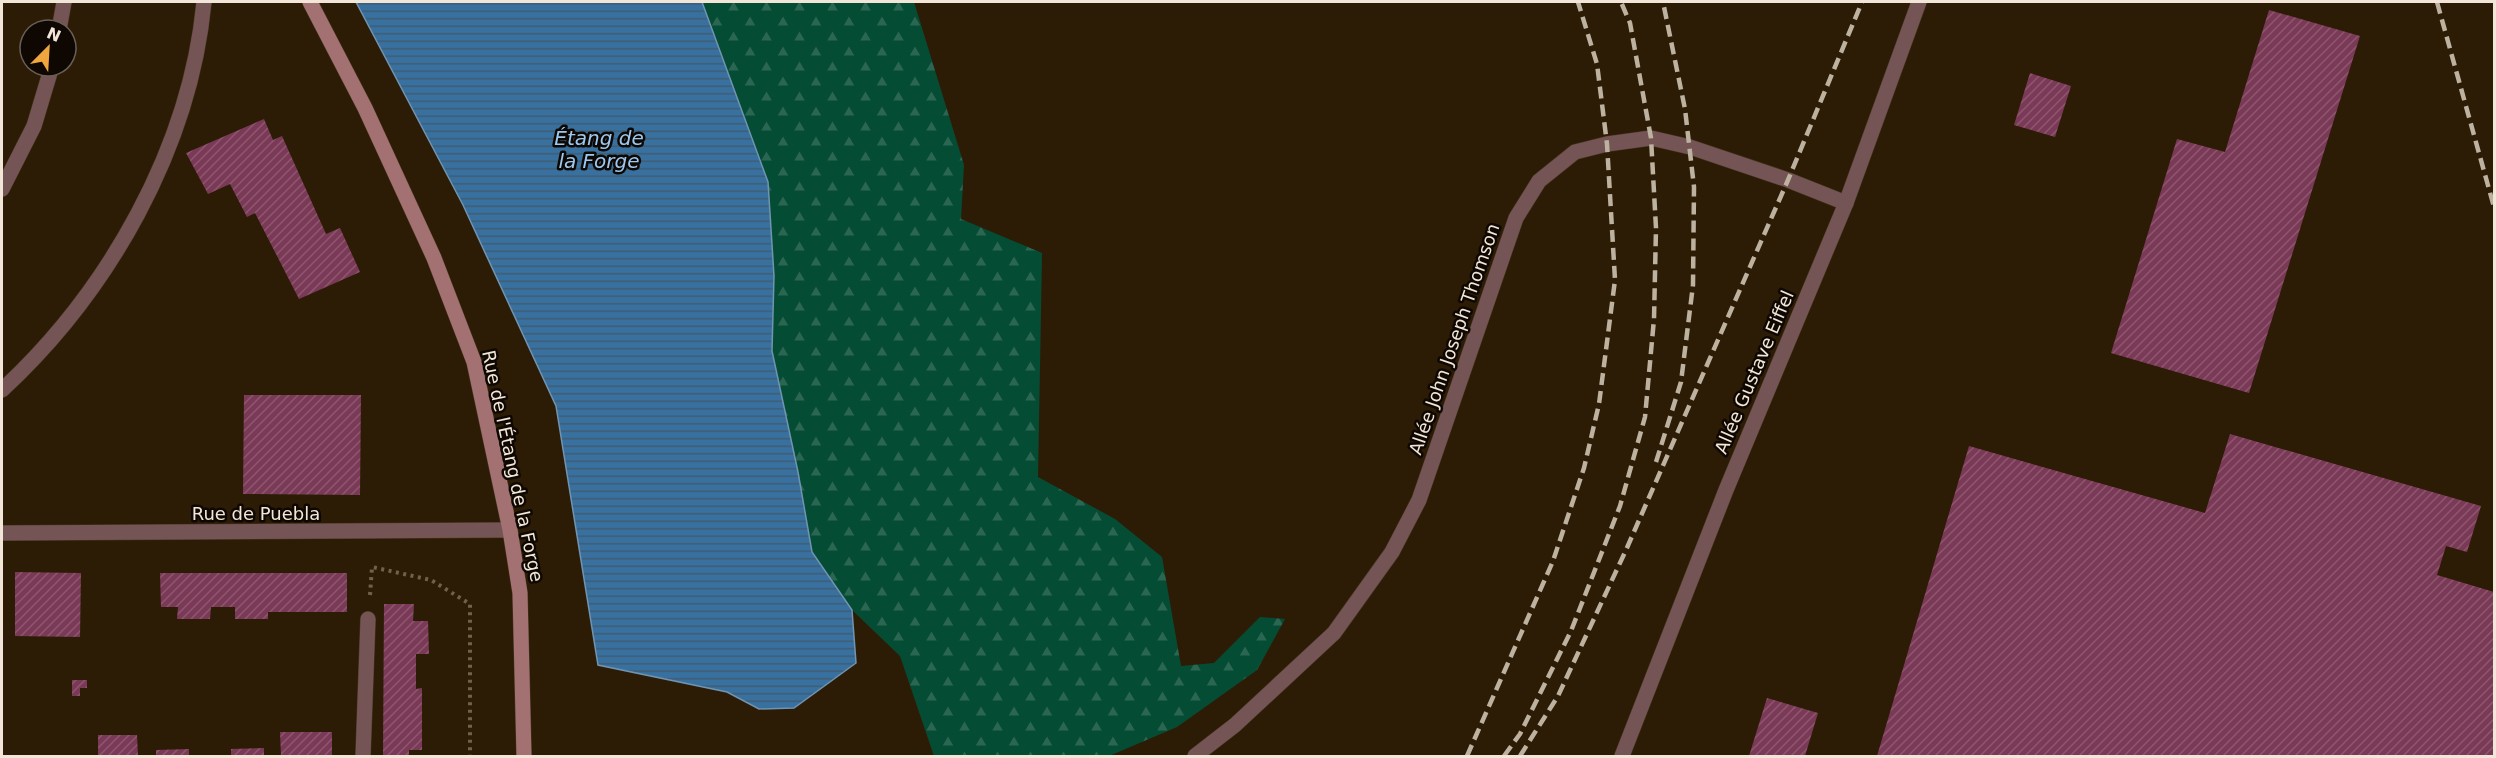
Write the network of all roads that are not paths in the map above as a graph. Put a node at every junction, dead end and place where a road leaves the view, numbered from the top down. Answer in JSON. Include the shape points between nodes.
{"nodes":[{"id":1,"x":64,"y":2,"type":"edge"},
{"id":2,"x":204,"y":2,"type":"edge"},
{"id":3,"x":310,"y":2,"type":"edge"},
{"id":4,"x":1919,"y":2,"type":"edge"},
{"id":5,"x":61,"y":18,"type":"edge"},
{"id":6,"x":48,"y":78,"type":"edge"},
{"id":7,"x":2,"y":189,"type":"edge"},
{"id":8,"x":1846,"y":203,"type":"junction"},
{"id":9,"x":2,"y":390,"type":"edge"},
{"id":10,"x":510,"y":530,"type":"junction"},
{"id":11,"x":2,"y":533,"type":"edge"},
{"id":12,"x":368,"y":619,"type":"dead end"},
{"id":13,"x":363,"y":756,"type":"edge"},
{"id":14,"x":524,"y":756,"type":"edge"},
{"id":15,"x":1195,"y":756,"type":"edge"},
{"id":16,"x":1622,"y":756,"type":"edge"}],
"edges":[{"from":1,"to":5,"type":"street"},
{"from":2,"to":9,"type":"street","via":[[187,88],[164,158],[132,227],[93,287],[58,331]]},
{"from":3,"to":10,"type":"street","name":"Rue de l'Étang de la Forge","via":[[365,108],[434,258],[470,352]]},
{"from":4,"to":8,"type":"street","name":"Allée Gustave Eiffel"},
{"from":6,"to":7,"type":"street","via":[[34,126]]},
{"from":8,"to":15,"type":"street","name":"Allée John Joseph Thomson","via":[[1744,165],[1651,138],[1575,152],[1539,181],[1516,218],[1419,500],[1392,552],[1334,633],[1235,725]]},
{"from":8,"to":16,"type":"street","name":"Allée Gustave Eiffel","via":[[1726,490]]},
{"from":10,"to":11,"type":"street","name":"Rue de Puebla"},
{"from":10,"to":14,"type":"street","name":"Rue de l'Étang de la Forge","via":[[520,593]]},
{"from":12,"to":13,"type":"street"}]}
